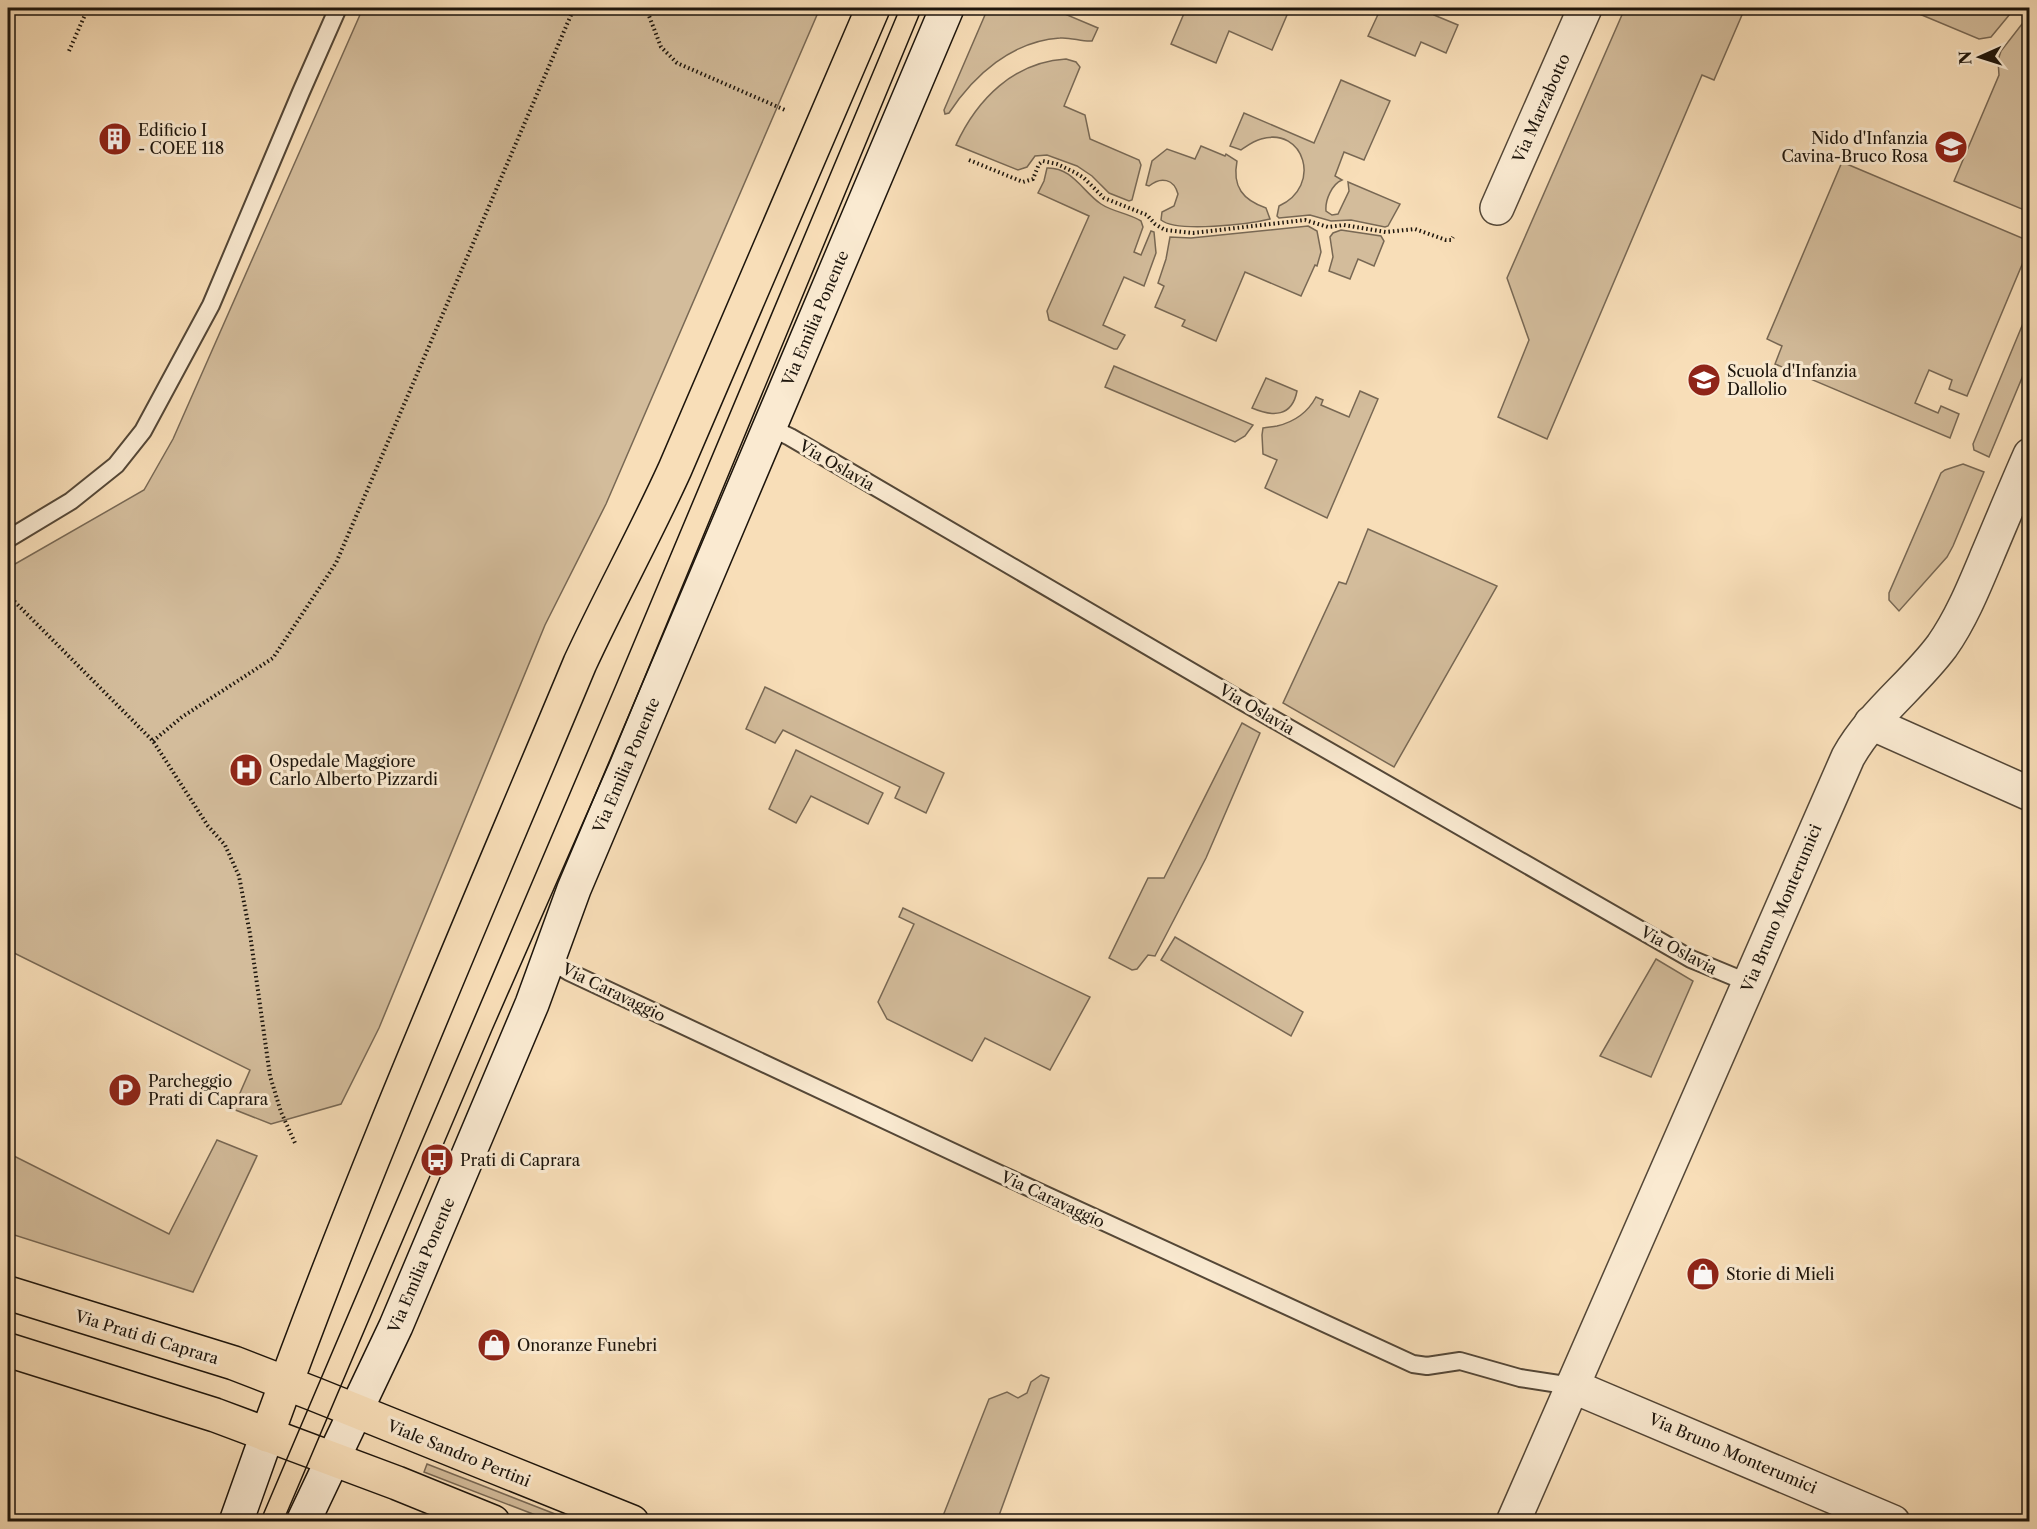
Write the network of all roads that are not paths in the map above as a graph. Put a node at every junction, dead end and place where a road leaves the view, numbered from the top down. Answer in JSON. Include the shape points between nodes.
{"nodes":[{"id":1,"x":338,"y":8,"type":"edge"},
{"id":2,"x":873,"y":8,"type":"edge"},
{"id":3,"x":947,"y":8,"type":"edge"},
{"id":4,"x":1585,"y":8,"type":"edge"},
{"id":5,"x":1497,"y":208,"type":"dead end"},
{"id":6,"x":769,"y":427,"type":"junction"},
{"id":7,"x":2030,"y":455,"type":"edge"},
{"id":8,"x":8,"y":539,"type":"edge"},
{"id":9,"x":1871,"y":723,"type":"junction"},
{"id":10,"x":2030,"y":794,"type":"edge"},
{"id":11,"x":549,"y":960,"type":"junction"},
{"id":12,"x":1749,"y":983,"type":"junction"},
{"id":13,"x":8,"y":1293,"type":"edge"},
{"id":14,"x":8,"y":1350,"type":"edge"},
{"id":15,"x":286,"y":1383,"type":"junction"},
{"id":16,"x":1572,"y":1386,"type":"junction"},
{"id":17,"x":357,"y":1410,"type":"junction"},
{"id":18,"x":267,"y":1435,"type":"junction"},
{"id":19,"x":331,"y":1459,"type":"junction"},
{"id":20,"x":236,"y":1521,"type":"edge"},
{"id":21,"x":303,"y":1521,"type":"edge"},
{"id":22,"x":493,"y":1521,"type":"edge"},
{"id":23,"x":633,"y":1521,"type":"edge"},
{"id":24,"x":1513,"y":1521,"type":"edge"},
{"id":25,"x":1893,"y":1521,"type":"edge"}],
"edges":[{"from":1,"to":8,"type":"lane","via":[[211,305],[143,431],[116,465],[71,501]]},
{"from":2,"to":15,"type":"main road","via":[[675,469],[580,663],[406,1078]]},
{"from":3,"to":6,"type":"street","name":"Via Emilia Ponente"},
{"from":4,"to":5,"type":"street","name":"Via Marzabotto"},
{"from":6,"to":11,"type":"street","name":"Via Emilia Ponente","via":[[574,889]]},
{"from":6,"to":12,"type":"lane","name":"Via Oslavia","via":[[1691,959]]},
{"from":7,"to":9,"type":"street","name":"Via Bruno Monterumici","via":[[1956,623],[1942,646]]},
{"from":9,"to":10,"type":"street"},
{"from":9,"to":12,"type":"street","name":"Via Bruno Monterumici","via":[[1848,757]]},
{"from":11,"to":16,"type":"lane","name":"Via Caravaggio","via":[[991,1170],[1413,1364],[1460,1361],[1520,1378]]},
{"from":11,"to":17,"type":"street","name":"Via Emilia Ponente"},
{"from":12,"to":16,"type":"street","name":"Via Bruno Monterumici"},
{"from":13,"to":15,"type":"main road","name":"Via Prati di Caprara"},
{"from":14,"to":18,"type":"main road"},
{"from":15,"to":17,"type":"main road","name":"Viale Sandro Pertini"},
{"from":15,"to":18,"type":"main road"},
{"from":16,"to":24,"type":"street","name":"Via Bruno Monterumici"},
{"from":16,"to":25,"type":"street","name":"Via Bruno Monterumici"},
{"from":17,"to":19,"type":"street","name":"Via Emilia Ponente"},
{"from":17,"to":23,"type":"main road","name":"Viale Sandro Pertini"},
{"from":18,"to":19,"type":"main road"},
{"from":18,"to":20,"type":"street"},
{"from":19,"to":21,"type":"street","name":"Via Emilia Ponente"},
{"from":19,"to":22,"type":"main road"}]}
